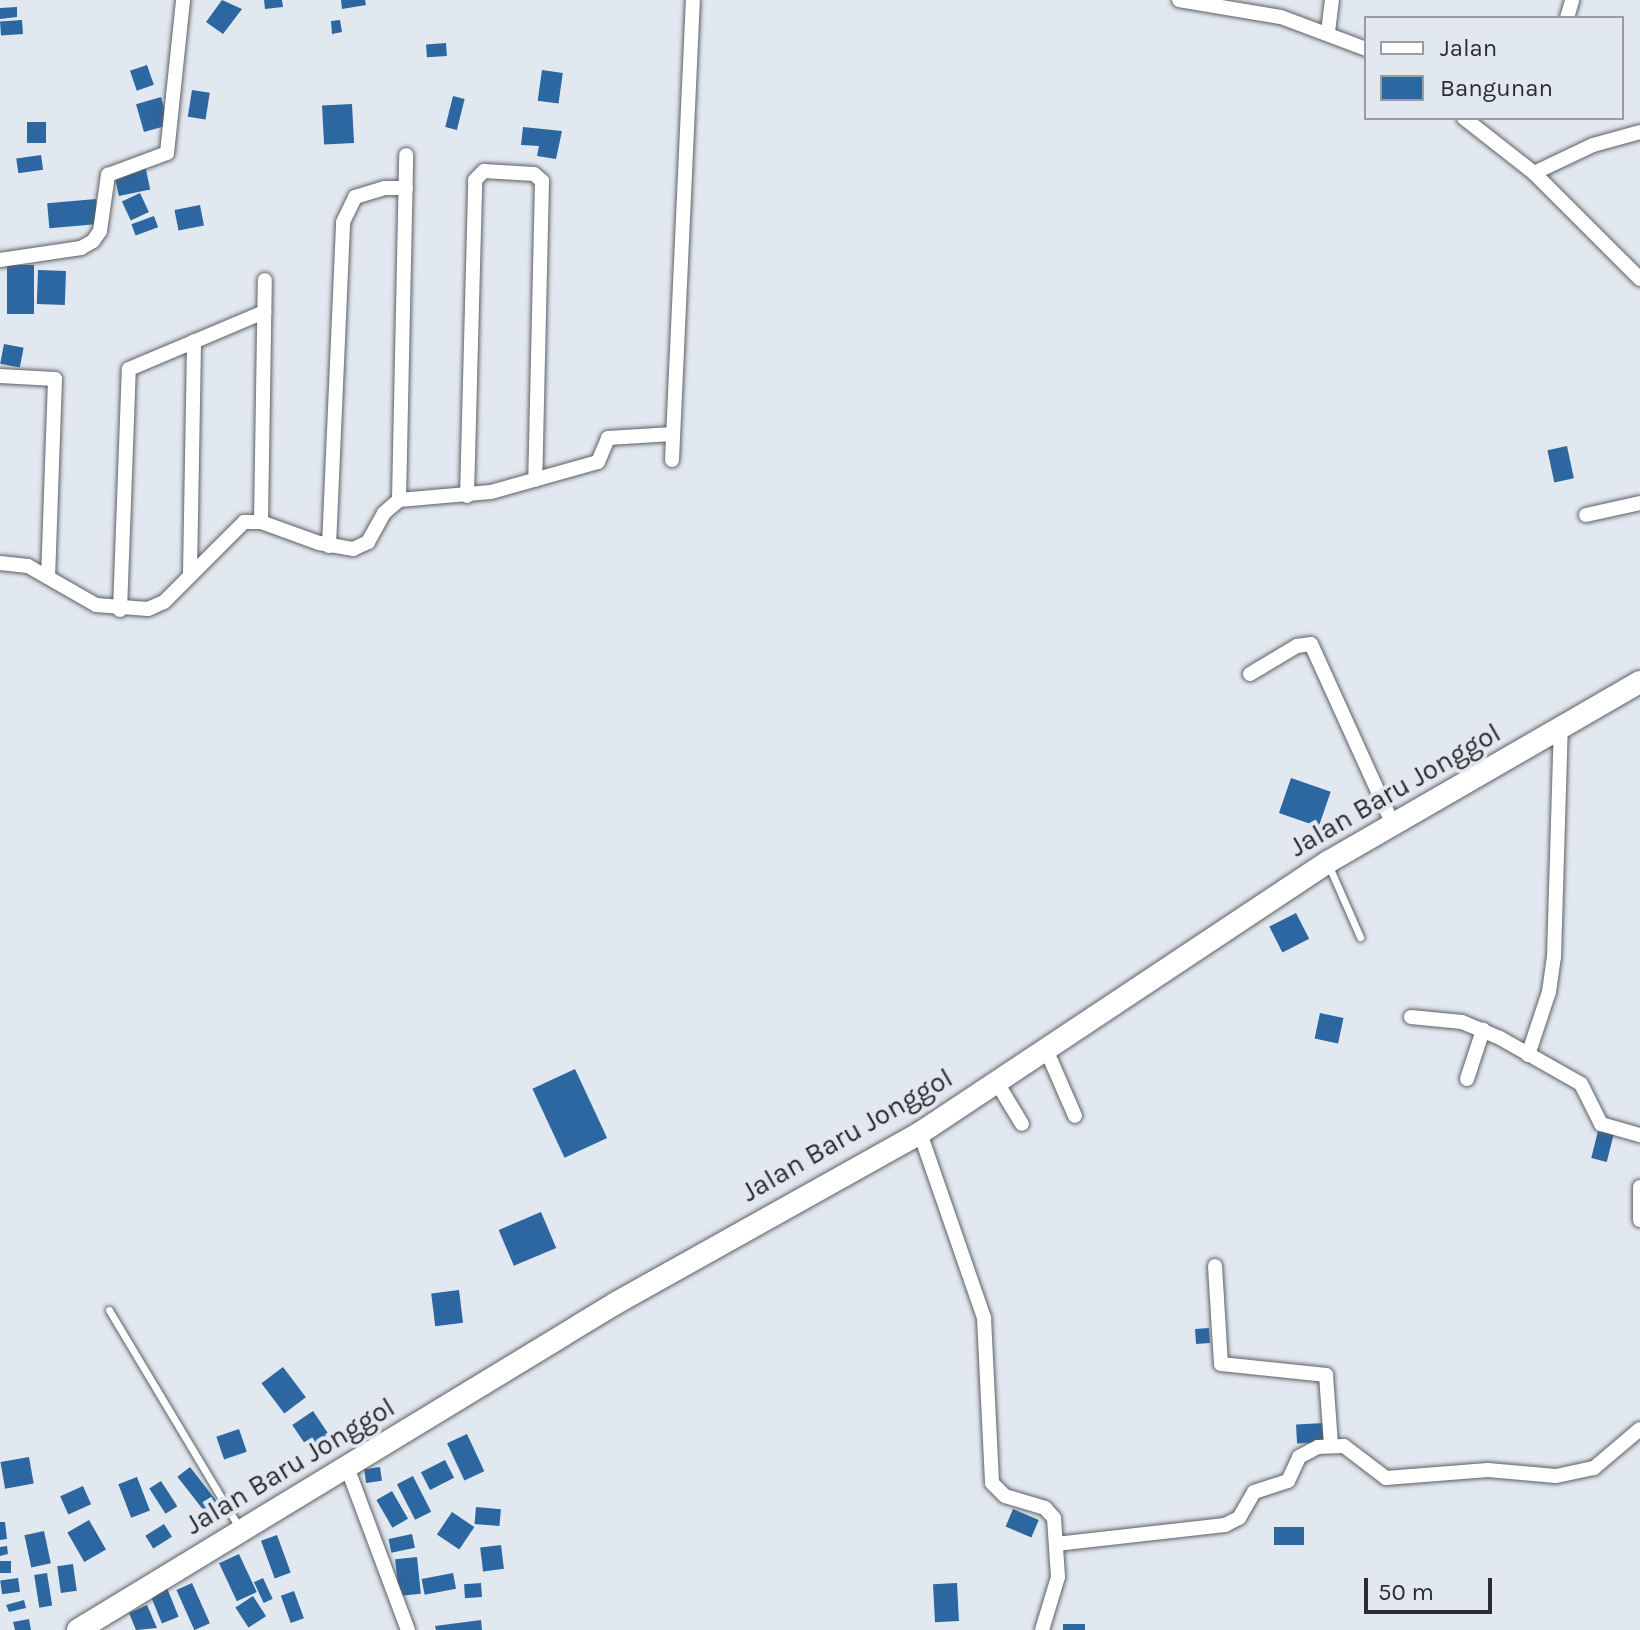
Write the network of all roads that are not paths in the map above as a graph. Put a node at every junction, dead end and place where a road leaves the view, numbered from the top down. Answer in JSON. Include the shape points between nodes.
{"nodes":[{"id":1,"x":183,"y":0,"type":"edge"},
{"id":2,"x":693,"y":0,"type":"edge"},
{"id":3,"x":1179,"y":0,"type":"edge"},
{"id":4,"x":1332,"y":0,"type":"edge"},
{"id":5,"x":1328,"y":32,"type":"junction"},
{"id":6,"x":1364,"y":48,"type":"edge"},
{"id":7,"x":1467,"y":120,"type":"edge"},
{"id":8,"x":1640,"y":132,"type":"edge"},
{"id":9,"x":406,"y":155,"type":"dead end"},
{"id":10,"x":1534,"y":173,"type":"junction"},
{"id":11,"x":406,"y":188,"type":"junction"},
{"id":12,"x":0,"y":260,"type":"edge"},
{"id":13,"x":1640,"y":279,"type":"edge"},
{"id":14,"x":265,"y":280,"type":"dead end"},
{"id":15,"x":264,"y":312,"type":"junction"},
{"id":16,"x":194,"y":341,"type":"junction"},
{"id":17,"x":0,"y":376,"type":"edge"},
{"id":18,"x":673,"y":434,"type":"junction"},
{"id":19,"x":672,"y":460,"type":"dead end"},
{"id":20,"x":535,"y":480,"type":"junction"},
{"id":21,"x":467,"y":496,"type":"junction"},
{"id":22,"x":399,"y":500,"type":"junction"},
{"id":23,"x":1640,"y":503,"type":"edge"},
{"id":24,"x":1586,"y":515,"type":"dead end"},
{"id":25,"x":261,"y":522,"type":"junction"},
{"id":26,"x":329,"y":546,"type":"junction"},
{"id":27,"x":0,"y":563,"type":"edge"},
{"id":28,"x":190,"y":573,"type":"junction"},
{"id":29,"x":48,"y":577,"type":"junction"},
{"id":30,"x":120,"y":610,"type":"junction"},
{"id":31,"x":1250,"y":674,"type":"dead end"},
{"id":32,"x":1640,"y":682,"type":"edge"},
{"id":33,"x":1561,"y":727,"type":"junction"},
{"id":34,"x":1393,"y":825,"type":"junction"},
{"id":35,"x":1328,"y":862,"type":"junction"},
{"id":36,"x":1360,"y":937,"type":"dead end"},
{"id":37,"x":1411,"y":1017,"type":"dead end"},
{"id":38,"x":1483,"y":1030,"type":"junction"},
{"id":39,"x":1045,"y":1047,"type":"junction"},
{"id":40,"x":1528,"y":1055,"type":"junction"},
{"id":41,"x":1467,"y":1079,"type":"dead end"},
{"id":42,"x":996,"y":1081,"type":"junction"},
{"id":43,"x":1075,"y":1116,"type":"dead end"},
{"id":44,"x":1022,"y":1124,"type":"dead end"},
{"id":45,"x":920,"y":1133,"type":"junction"},
{"id":46,"x":1640,"y":1135,"type":"edge"},
{"id":47,"x":1640,"y":1187,"type":"edge"},
{"id":48,"x":1640,"y":1220,"type":"edge"},
{"id":49,"x":1215,"y":1266,"type":"dead end"},
{"id":50,"x":109,"y":1310,"type":"dead end"},
{"id":51,"x":1640,"y":1429,"type":"edge"},
{"id":52,"x":1331,"y":1445,"type":"junction"},
{"id":53,"x":347,"y":1467,"type":"junction"},
{"id":54,"x":241,"y":1529,"type":"junction"},
{"id":55,"x":1056,"y":1544,"type":"junction"},
{"id":56,"x":78,"y":1630,"type":"edge"},
{"id":57,"x":408,"y":1630,"type":"edge"},
{"id":58,"x":1042,"y":1630,"type":"edge"}],
"edges":[{"from":1,"to":12,"type":"street","via":[[167,153],[108,175],[100,231],[93,241],[81,248]]},
{"from":2,"to":18,"type":"street"},
{"from":3,"to":5,"type":"street","via":[[1257,11]]},
{"from":4,"to":5,"type":"street"},
{"from":5,"to":6,"type":"street"},
{"from":7,"to":10,"type":"street"},
{"from":8,"to":10,"type":"street","via":[[1593,145]]},
{"from":9,"to":11,"type":"street"},
{"from":10,"to":13,"type":"street"},
{"from":11,"to":22,"type":"street"},
{"from":11,"to":26,"type":"street","via":[[355,197],[343,222]]},
{"from":14,"to":15,"type":"street"},
{"from":15,"to":16,"type":"street"},
{"from":15,"to":25,"type":"street"},
{"from":16,"to":28,"type":"street"},
{"from":16,"to":30,"type":"street","via":[[133,366],[127,375]]},
{"from":17,"to":29,"type":"street","via":[[55,379]]},
{"from":18,"to":19,"type":"street"},
{"from":18,"to":20,"type":"street","via":[[608,438],[598,462]]},
{"from":20,"to":21,"type":"street"},
{"from":20,"to":21,"type":"street","via":[[542,181],[534,174],[484,171],[475,180]]},
{"from":21,"to":22,"type":"street"},
{"from":22,"to":26,"type":"street","via":[[384,513],[364,546]]},
{"from":23,"to":24,"type":"street"},
{"from":25,"to":26,"type":"street"},
{"from":25,"to":28,"type":"street","via":[[237,525]]},
{"from":27,"to":29,"type":"street","via":[[28,566]]},
{"from":28,"to":30,"type":"street","via":[[156,606]]},
{"from":29,"to":30,"type":"street","via":[[82,600]]},
{"from":31,"to":34,"type":"street","via":[[1303,643],[1311,644]]},
{"from":32,"to":33,"type":"main road","name":"Jalan Baru Jonggol"},
{"from":33,"to":34,"type":"main road","name":"Jalan Baru Jonggol"},
{"from":33,"to":40,"type":"street","via":[[1554,957],[1549,992]]},
{"from":34,"to":35,"type":"main road","name":"Jalan Baru Jonggol"},
{"from":35,"to":36,"type":"lane"},
{"from":35,"to":39,"type":"main road","name":"Jalan Baru Jonggol"},
{"from":37,"to":38,"type":"street","via":[[1443,1018]]},
{"from":38,"to":40,"type":"street"},
{"from":38,"to":41,"type":"street"},
{"from":39,"to":42,"type":"main road","name":"Jalan Baru Jonggol"},
{"from":39,"to":43,"type":"street"},
{"from":40,"to":46,"type":"street","via":[[1581,1084],[1601,1124]]},
{"from":42,"to":44,"type":"street"},
{"from":42,"to":45,"type":"main road","name":"Jalan Baru Jonggol"},
{"from":45,"to":53,"type":"main road","name":"Jalan Baru Jonggol","via":[[653,1282]]},
{"from":45,"to":55,"type":"street","via":[[984,1318],[992,1483],[1005,1496],[1050,1511]]},
{"from":47,"to":48,"type":"street"},
{"from":49,"to":52,"type":"street","via":[[1221,1364],[1326,1375]]},
{"from":50,"to":54,"type":"lane"},
{"from":51,"to":52,"type":"street","via":[[1594,1468],[1556,1476],[1488,1470],[1386,1478],[1344,1446]]},
{"from":52,"to":55,"type":"street","via":[[1304,1452],[1288,1481],[1254,1492],[1239,1518],[1225,1525]]},
{"from":53,"to":54,"type":"main road","name":"Jalan Baru Jonggol"},
{"from":53,"to":57,"type":"street"},
{"from":54,"to":56,"type":"main road","name":"Jalan Baru Jonggol"},
{"from":55,"to":58,"type":"street","via":[[1056,1588]]}]}
